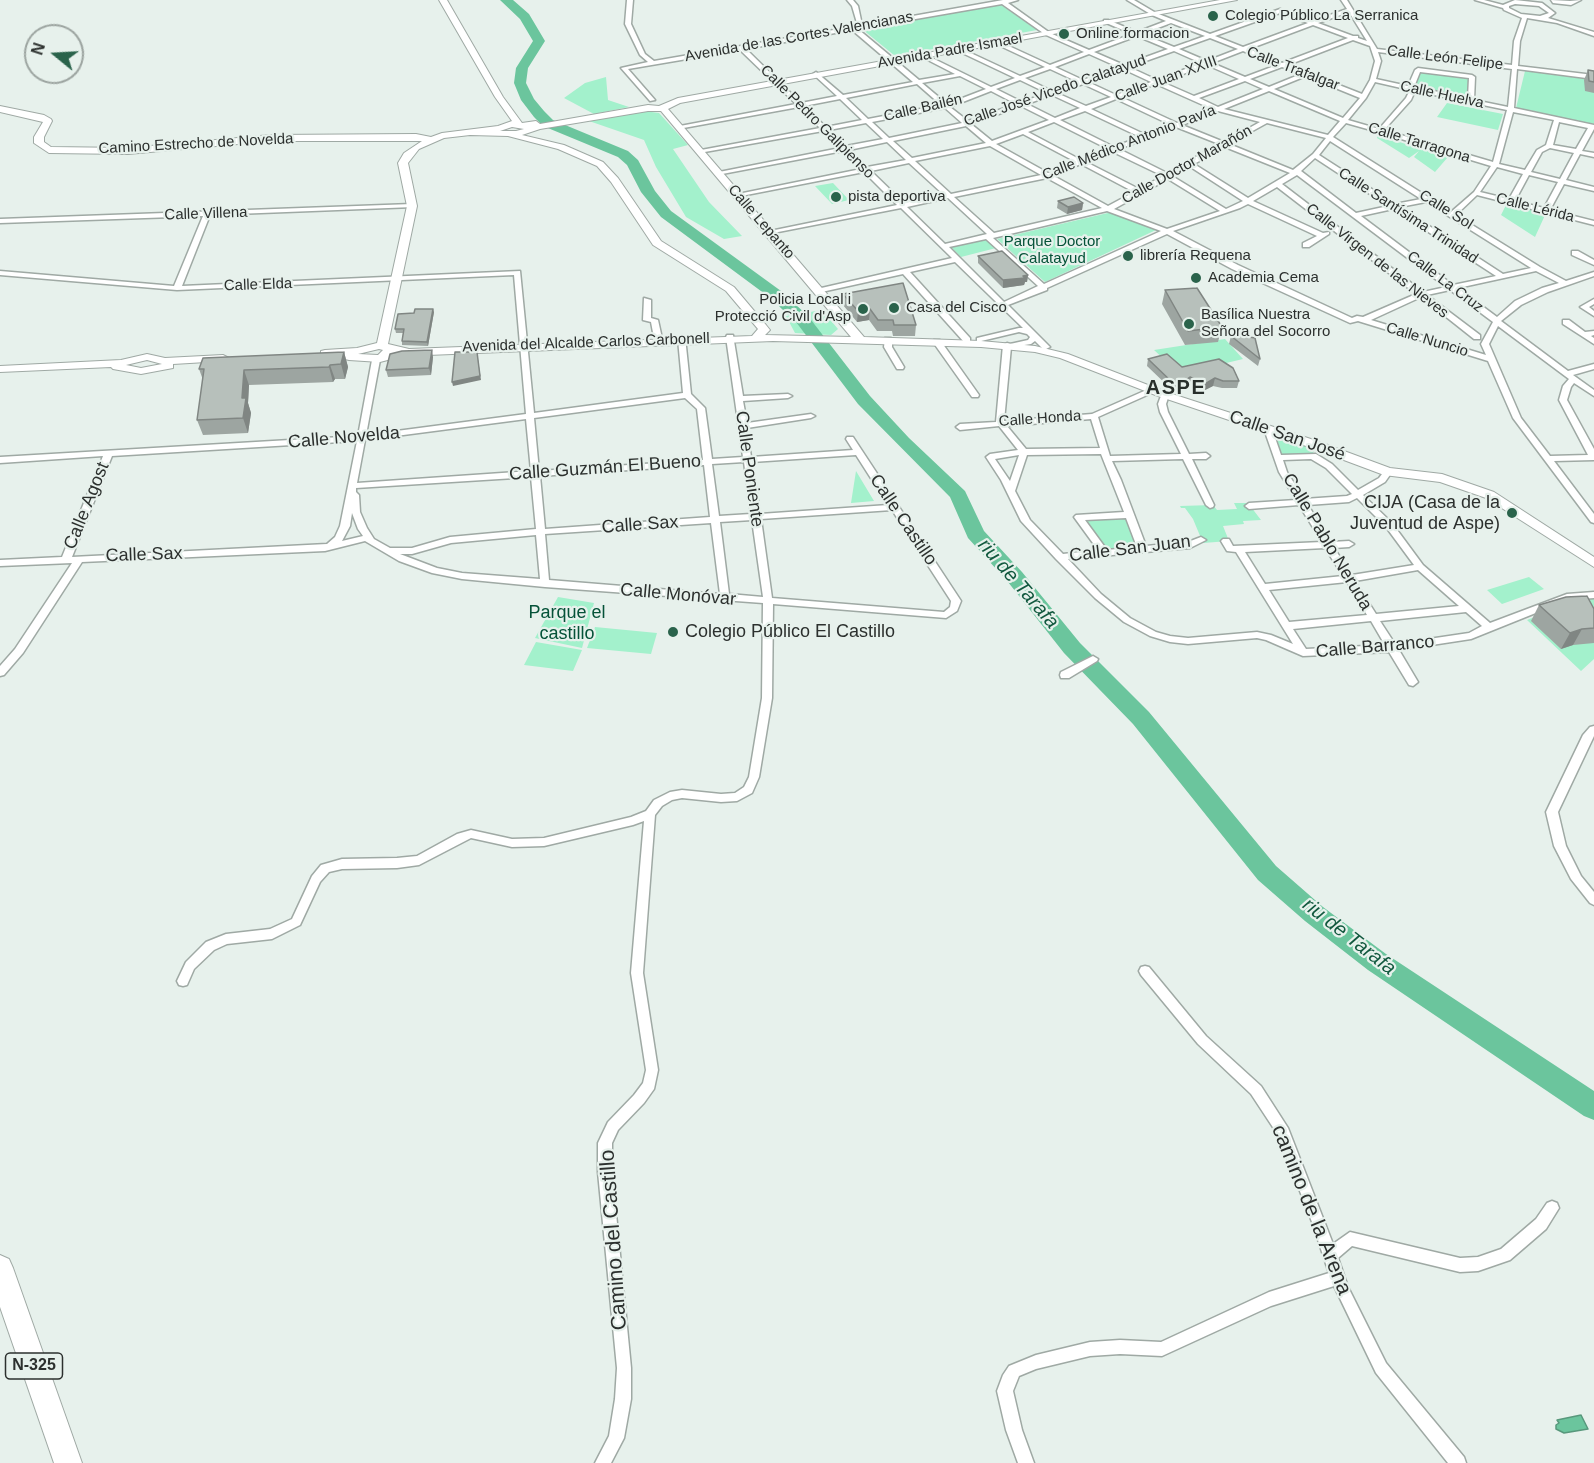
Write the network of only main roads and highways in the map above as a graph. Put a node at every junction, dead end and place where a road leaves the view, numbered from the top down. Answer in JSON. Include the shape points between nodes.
{"nodes":[{"id":1,"x":0,"y":1268,"type":"edge"},
{"id":2,"x":68,"y":1463,"type":"edge"}],
"edges":[{"from":1,"to":2,"type":"highway","number":"N-325"}]}
